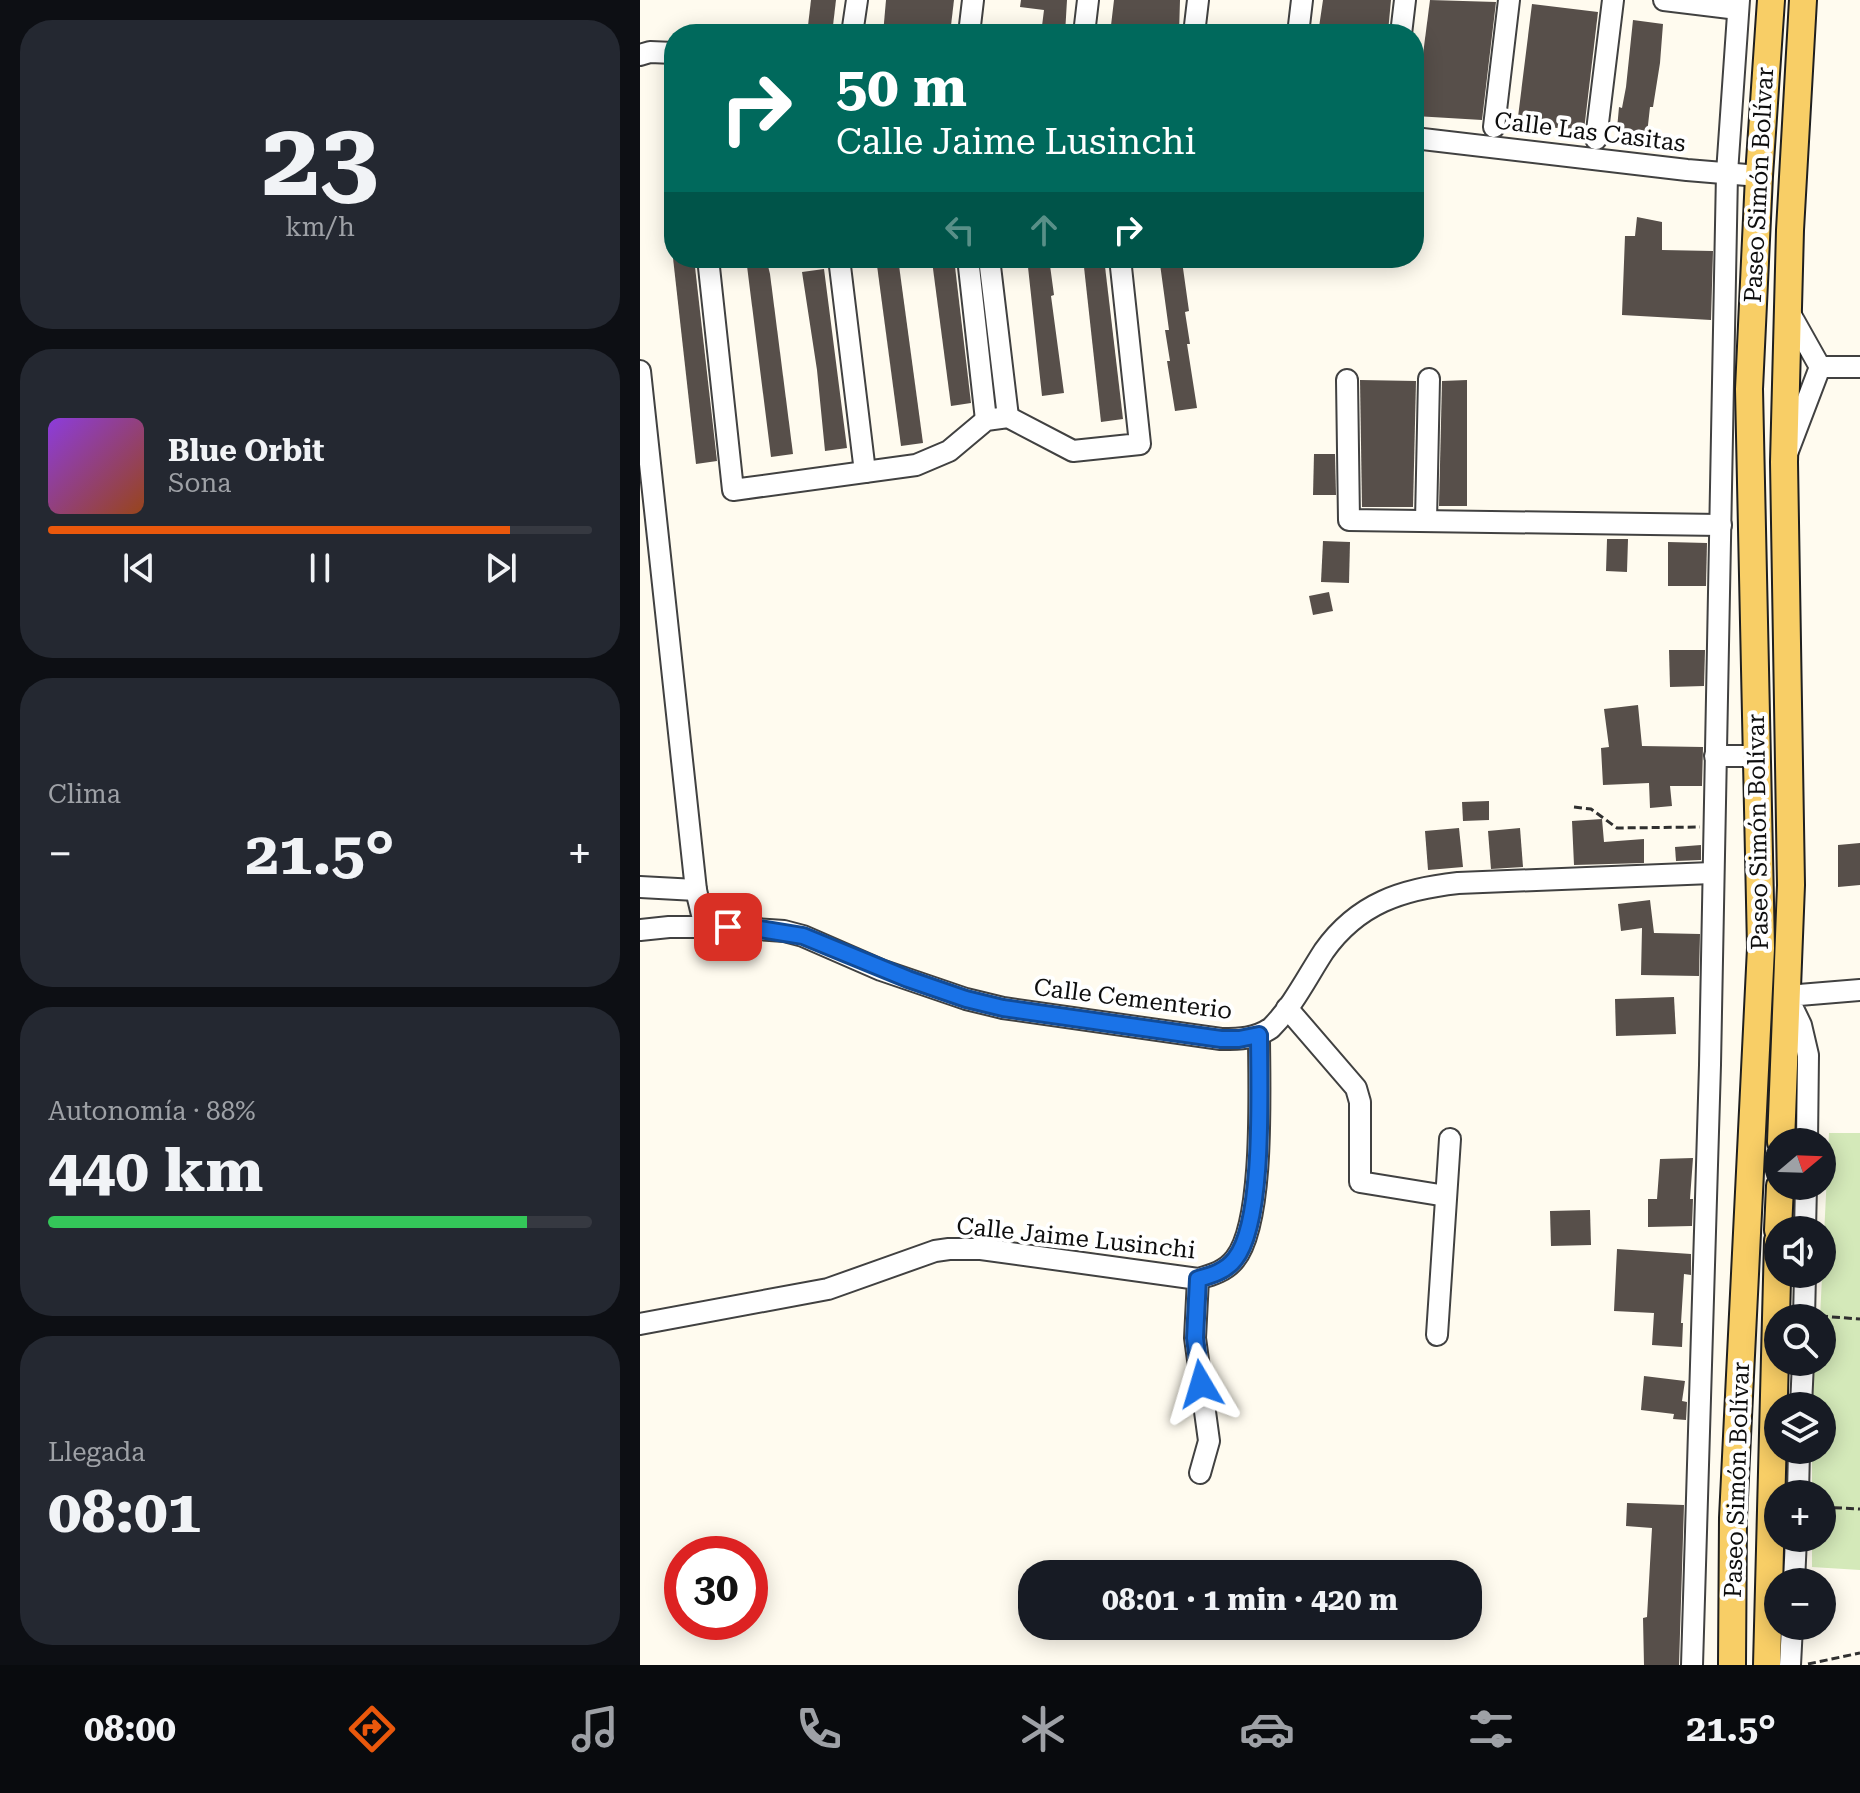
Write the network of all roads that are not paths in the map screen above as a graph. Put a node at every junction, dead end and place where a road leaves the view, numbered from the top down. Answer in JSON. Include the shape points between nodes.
{"nodes":[{"id":1,"x":857,"y":0,"type":"edge"},
{"id":2,"x":973,"y":0,"type":"edge"},
{"id":3,"x":1088,"y":0,"type":"edge"},
{"id":4,"x":1198,"y":0,"type":"edge"},
{"id":5,"x":1302,"y":0,"type":"edge"},
{"id":6,"x":1405,"y":0,"type":"edge"},
{"id":7,"x":1509,"y":0,"type":"edge"},
{"id":8,"x":1613,"y":0,"type":"edge"},
{"id":9,"x":1664,"y":0,"type":"edge"},
{"id":10,"x":1771,"y":0,"type":"edge"},
{"id":11,"x":1803,"y":0,"type":"edge"},
{"id":12,"x":1739,"y":5,"type":"edge"},
{"id":13,"x":853,"y":24,"type":"edge"},
{"id":14,"x":970,"y":24,"type":"edge"},
{"id":15,"x":1085,"y":24,"type":"edge"},
{"id":16,"x":1195,"y":24,"type":"edge"},
{"id":17,"x":1299,"y":24,"type":"edge"},
{"id":18,"x":1402,"y":24,"type":"edge"},
{"id":19,"x":664,"y":53,"type":"edge"},
{"id":20,"x":640,"y":55,"type":"edge"},
{"id":21,"x":1494,"y":127,"type":"dead end"},
{"id":22,"x":1424,"y":139,"type":"edge"},
{"id":23,"x":1596,"y":139,"type":"dead end"},
{"id":24,"x":1727,"y":173,"type":"junction"},
{"id":25,"x":1759,"y":176,"type":"junction"},
{"id":26,"x":709,"y":268,"type":"edge"},
{"id":27,"x":840,"y":268,"type":"edge"},
{"id":28,"x":969,"y":268,"type":"edge"},
{"id":29,"x":990,"y":268,"type":"edge"},
{"id":30,"x":1121,"y":268,"type":"edge"},
{"id":31,"x":1788,"y":310,"type":"junction"},
{"id":32,"x":1820,"y":367,"type":"junction"},
{"id":33,"x":1860,"y":367,"type":"edge"},
{"id":34,"x":640,"y":371,"type":"edge"},
{"id":35,"x":1429,"y":379,"type":"dead end"},
{"id":36,"x":1347,"y":380,"type":"dead end"},
{"id":37,"x":1008,"y":417,"type":"junction"},
{"id":38,"x":986,"y":420,"type":"junction"},
{"id":39,"x":1784,"y":462,"type":"junction"},
{"id":40,"x":646,"y":472,"type":"edge"},
{"id":41,"x":865,"y":472,"type":"junction"},
{"id":42,"x":1426,"y":521,"type":"junction"},
{"id":43,"x":1721,"y":525,"type":"junction"},
{"id":44,"x":1715,"y":756,"type":"junction"},
{"id":45,"x":1757,"y":756,"type":"junction"},
{"id":46,"x":1712,"y":873,"type":"junction"},
{"id":47,"x":640,"y":887,"type":"edge"},
{"id":48,"x":696,"y":890,"type":"junction"},
{"id":49,"x":705,"y":927,"type":"junction"},
{"id":50,"x":640,"y":930,"type":"edge"},
{"id":51,"x":1860,"y":990,"type":"edge"},
{"id":52,"x":1787,"y":996,"type":"junction"},
{"id":53,"x":1759,"y":998,"type":"junction"},
{"id":54,"x":1287,"y":1008,"type":"junction"},
{"id":55,"x":1259,"y":1035,"type":"junction"},
{"id":56,"x":1782,"y":1128,"type":"edge"},
{"id":57,"x":1807,"y":1128,"type":"edge"},
{"id":58,"x":1450,"y":1139,"type":"dead end"},
{"id":59,"x":1446,"y":1196,"type":"junction"},
{"id":60,"x":1198,"y":1279,"type":"junction"},
{"id":61,"x":1777,"y":1288,"type":"edge"},
{"id":62,"x":640,"y":1324,"type":"edge"},
{"id":63,"x":1437,"y":1335,"type":"dead end"},
{"id":64,"x":1200,"y":1473,"type":"dead end"},
{"id":65,"x":1791,"y":1640,"type":"edge"},
{"id":66,"x":1692,"y":1665,"type":"edge"},
{"id":67,"x":1732,"y":1665,"type":"edge"},
{"id":68,"x":1767,"y":1665,"type":"edge"},
{"id":69,"x":1790,"y":1665,"type":"edge"}],
"edges":[{"from":1,"to":13,"type":"street"},
{"from":2,"to":14,"type":"street"},
{"from":3,"to":15,"type":"street"},
{"from":4,"to":16,"type":"street"},
{"from":5,"to":17,"type":"street"},
{"from":6,"to":18,"type":"street"},
{"from":7,"to":21,"type":"street"},
{"from":8,"to":23,"type":"street"},
{"from":9,"to":12,"type":"street"},
{"from":10,"to":25,"type":"main road","name":"Paseo Simón Bolívar"},
{"from":11,"to":31,"type":"main road","name":"Paseo Simón Bolívar"},
{"from":12,"to":24,"type":"street","name":"Paseo Simón Bolívar"},
{"from":19,"to":20,"type":"street"},
{"from":22,"to":24,"type":"street","name":"Calle Las Casitas"},
{"from":24,"to":25,"type":"street","name":"Calle Las Casitas"},
{"from":24,"to":43,"type":"street","name":"Paseo Simón Bolívar"},
{"from":25,"to":45,"type":"main road","name":"Paseo Simón Bolívar","via":[[1749,389]]},
{"from":26,"to":41,"type":"street","via":[[733,490]]},
{"from":27,"to":41,"type":"street"},
{"from":28,"to":38,"type":"street"},
{"from":29,"to":37,"type":"street"},
{"from":30,"to":37,"type":"street","via":[[1140,444],[1073,451]]},
{"from":31,"to":32,"type":"street"},
{"from":31,"to":39,"type":"main road","name":"Paseo Simón Bolívar"},
{"from":32,"to":33,"type":"street"},
{"from":32,"to":39,"type":"street"},
{"from":34,"to":40,"type":"street"},
{"from":35,"to":42,"type":"street"},
{"from":36,"to":42,"type":"street","via":[[1349,520]]},
{"from":37,"to":38,"type":"street"},
{"from":38,"to":41,"type":"street","via":[[937,458]]},
{"from":39,"to":52,"type":"main road","name":"Paseo Simón Bolívar","via":[[1791,885]]},
{"from":40,"to":48,"type":"street"},
{"from":42,"to":43,"type":"street"},
{"from":43,"to":44,"type":"street","name":"Paseo Simón Bolívar"},
{"from":44,"to":45,"type":"street"},
{"from":44,"to":46,"type":"street","name":"Paseo Simón Bolívar"},
{"from":45,"to":53,"type":"main road","name":"Paseo Simón Bolívar"},
{"from":46,"to":54,"type":"street","name":"Calle Cementerio","via":[[1458,883],[1407,890],[1350,923]]},
{"from":46,"to":66,"type":"street","name":"Paseo Simón Bolívar"},
{"from":47,"to":48,"type":"street"},
{"from":48,"to":49,"type":"street"},
{"from":49,"to":50,"type":"street","name":"Calle Cementerio"},
{"from":49,"to":55,"type":"street","name":"Calle Cementerio","via":[[803,936],[895,975],[1003,1008],[1221,1039]]},
{"from":51,"to":52,"type":"street"},
{"from":52,"to":53,"type":"main road"},
{"from":52,"to":56,"type":"main road","name":"Paseo Simón Bolívar"},
{"from":52,"to":57,"type":"street","name":"Paseo Simón Bolívar","via":[[1808,1055]]},
{"from":53,"to":67,"type":"main road","name":"Paseo Simón Bolívar","via":[[1733,1518]]},
{"from":54,"to":55,"type":"street","name":"Calle Cementerio"},
{"from":54,"to":59,"type":"street","via":[[1356,1088],[1360,1182]]},
{"from":55,"to":60,"type":"street","name":"Calle Jaime Lusinchi","via":[[1257,1174],[1243,1246],[1231,1264]]},
{"from":58,"to":59,"type":"street"},
{"from":59,"to":63,"type":"street"},
{"from":60,"to":62,"type":"street","name":"Calle Jaime Lusinchi","via":[[949,1249],[828,1289]]},
{"from":60,"to":64,"type":"street","via":[[1195,1338],[1209,1441]]},
{"from":61,"to":68,"type":"main road","name":"Paseo Simón Bolívar"},
{"from":65,"to":69,"type":"street"}]}
